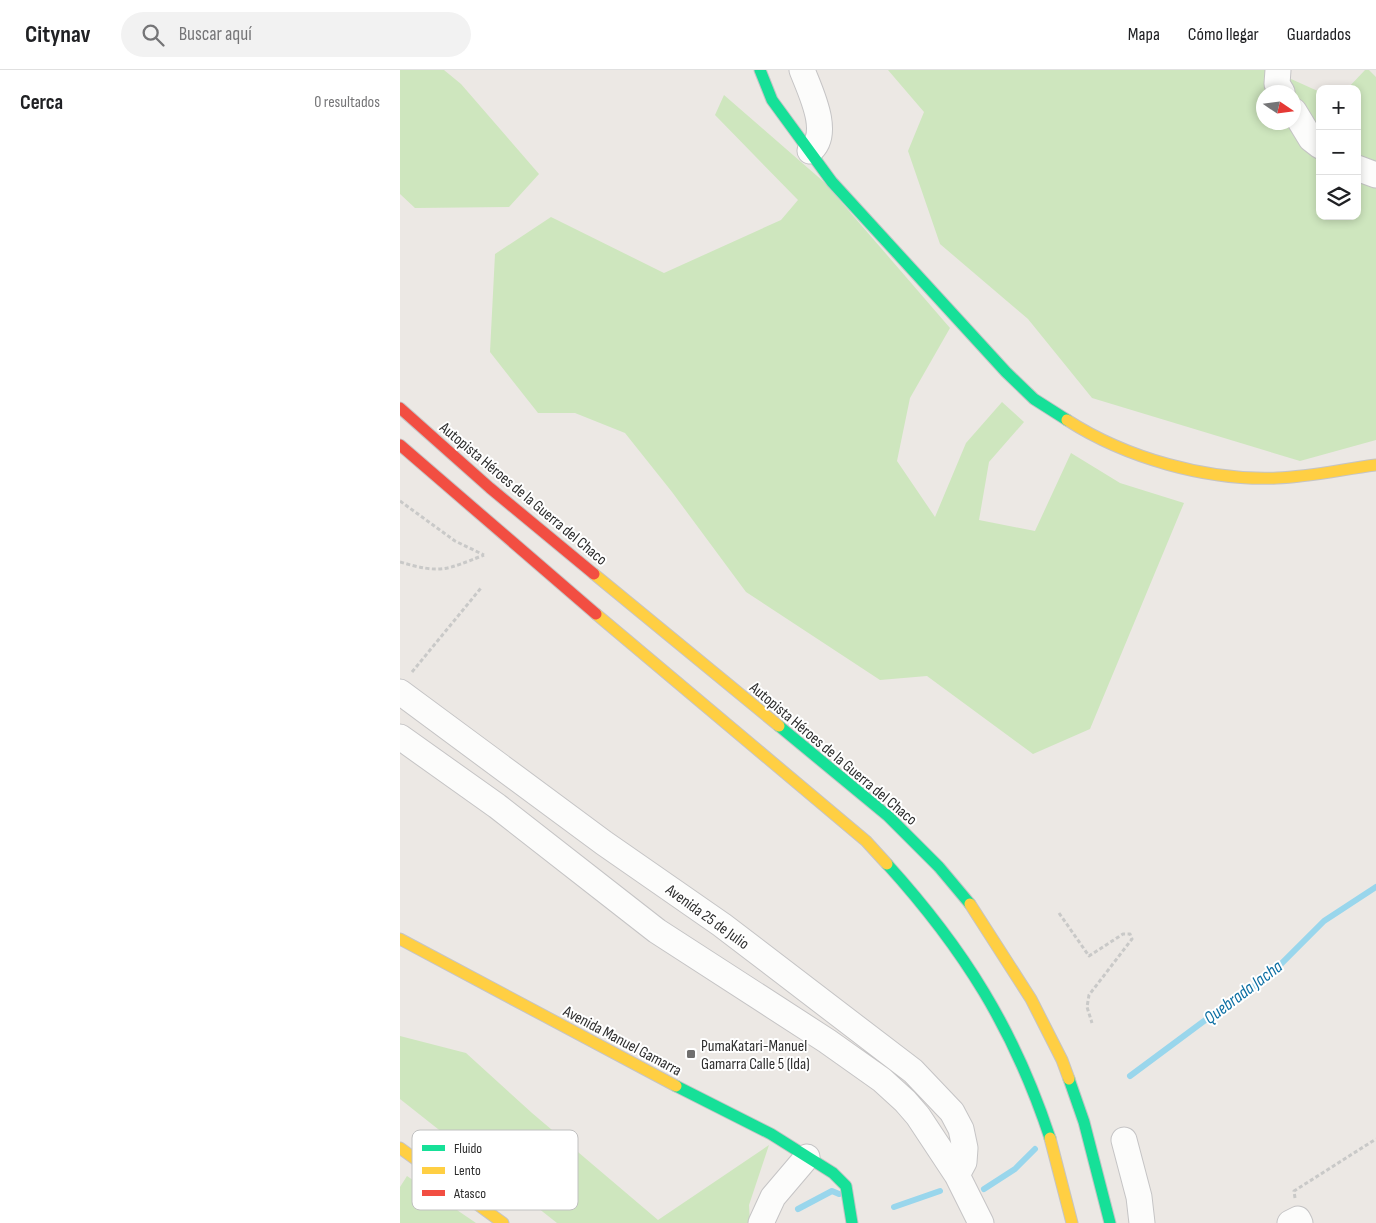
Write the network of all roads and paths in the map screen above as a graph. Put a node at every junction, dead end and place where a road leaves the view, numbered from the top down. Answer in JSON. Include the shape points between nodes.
{"nodes":[{"id":1,"x":760,"y":70,"type":"edge"},
{"id":2,"x":802,"y":70,"type":"edge"},
{"id":3,"x":1278,"y":70,"type":"edge"},
{"id":4,"x":1278,"y":85,"type":"edge"},
{"id":5,"x":1301,"y":123,"type":"edge"},
{"id":6,"x":1316,"y":143,"type":"edge"},
{"id":7,"x":810,"y":151,"type":"junction"},
{"id":8,"x":1361,"y":169,"type":"edge"},
{"id":9,"x":1376,"y":175,"type":"edge"},
{"id":10,"x":400,"y":408,"type":"edge"},
{"id":11,"x":400,"y":446,"type":"edge"},
{"id":12,"x":1376,"y":465,"type":"edge"},
{"id":13,"x":400,"y":502,"type":"edge"},
{"id":14,"x":400,"y":562,"type":"edge"},
{"id":15,"x":481,"y":588,"type":"dead end"},
{"id":16,"x":403,"y":686,"type":"edge"},
{"id":17,"x":400,"y":737,"type":"edge"},
{"id":18,"x":1059,"y":913,"type":"dead end"},
{"id":19,"x":400,"y":939,"type":"edge"},
{"id":20,"x":1092,"y":1023,"type":"dead end"},
{"id":21,"x":1376,"y":1139,"type":"edge"},
{"id":22,"x":1124,"y":1140,"type":"dead end"},
{"id":23,"x":400,"y":1148,"type":"edge"},
{"id":24,"x":412,"y":1157,"type":"edge"},
{"id":25,"x":807,"y":1157,"type":"junction"},
{"id":26,"x":957,"y":1175,"type":"junction"},
{"id":27,"x":485,"y":1210,"type":"edge"},
{"id":28,"x":1296,"y":1222,"type":"edge"},
{"id":29,"x":503,"y":1223,"type":"edge"},
{"id":30,"x":761,"y":1223,"type":"edge"},
{"id":31,"x":852,"y":1223,"type":"edge"},
{"id":32,"x":981,"y":1223,"type":"edge"},
{"id":33,"x":1072,"y":1223,"type":"edge"},
{"id":34,"x":1110,"y":1223,"type":"edge"},
{"id":35,"x":1142,"y":1223,"type":"edge"}],
"edges":[{"from":1,"to":7,"type":"main road","via":[[772,100]]},
{"from":2,"to":7,"type":"street","via":[[812,96],[820,137],[817,146]]},
{"from":3,"to":4,"type":"street"},
{"from":5,"to":6,"type":"street"},
{"from":7,"to":12,"type":"main road","via":[[832,182],[1006,372],[1034,399],[1092,434],[1124,450],[1155,460],[1237,478],[1279,478]]},
{"from":8,"to":9,"type":"street"},
{"from":10,"to":34,"type":"main road","name":"Autopista Héroes de la Guerra del Chaco","via":[[490,488],[888,816],[939,868],[972,906],[1026,991],[1062,1060],[1084,1122]]},
{"from":11,"to":33,"type":"main road","via":[[866,841],[918,898],[953,943],[1002,1020],[1053,1141]]},
{"from":13,"to":14,"type":"path","via":[[454,541],[484,555],[445,571]]},
{"from":15,"to":16,"type":"path"},
{"from":16,"to":26,"type":"street","name":"Avenida 25 de Julio","via":[[604,843],[722,925],[913,1071],[952,1112],[961,1129],[964,1162]]},
{"from":17,"to":26,"type":"street","via":[[497,806],[657,931],[882,1080],[918,1116]]},
{"from":18,"to":20,"type":"path","via":[[1089,956],[1123,934],[1130,934],[1132,939],[1089,995],[1087,1007]]},
{"from":19,"to":25,"type":"main road","name":"Avenida Manuel Gamarra","via":[[771,1134]]},
{"from":21,"to":28,"type":"path","via":[[1294,1191]]},
{"from":22,"to":35,"type":"street","via":[[1139,1197]]},
{"from":23,"to":24,"type":"main road"},
{"from":25,"to":30,"type":"street","via":[[773,1198]]},
{"from":25,"to":31,"type":"main road","name":"Avenida Manuel Gamarra","via":[[833,1173],[846,1186]]},
{"from":26,"to":32,"type":"street"},
{"from":27,"to":29,"type":"main road"}]}
